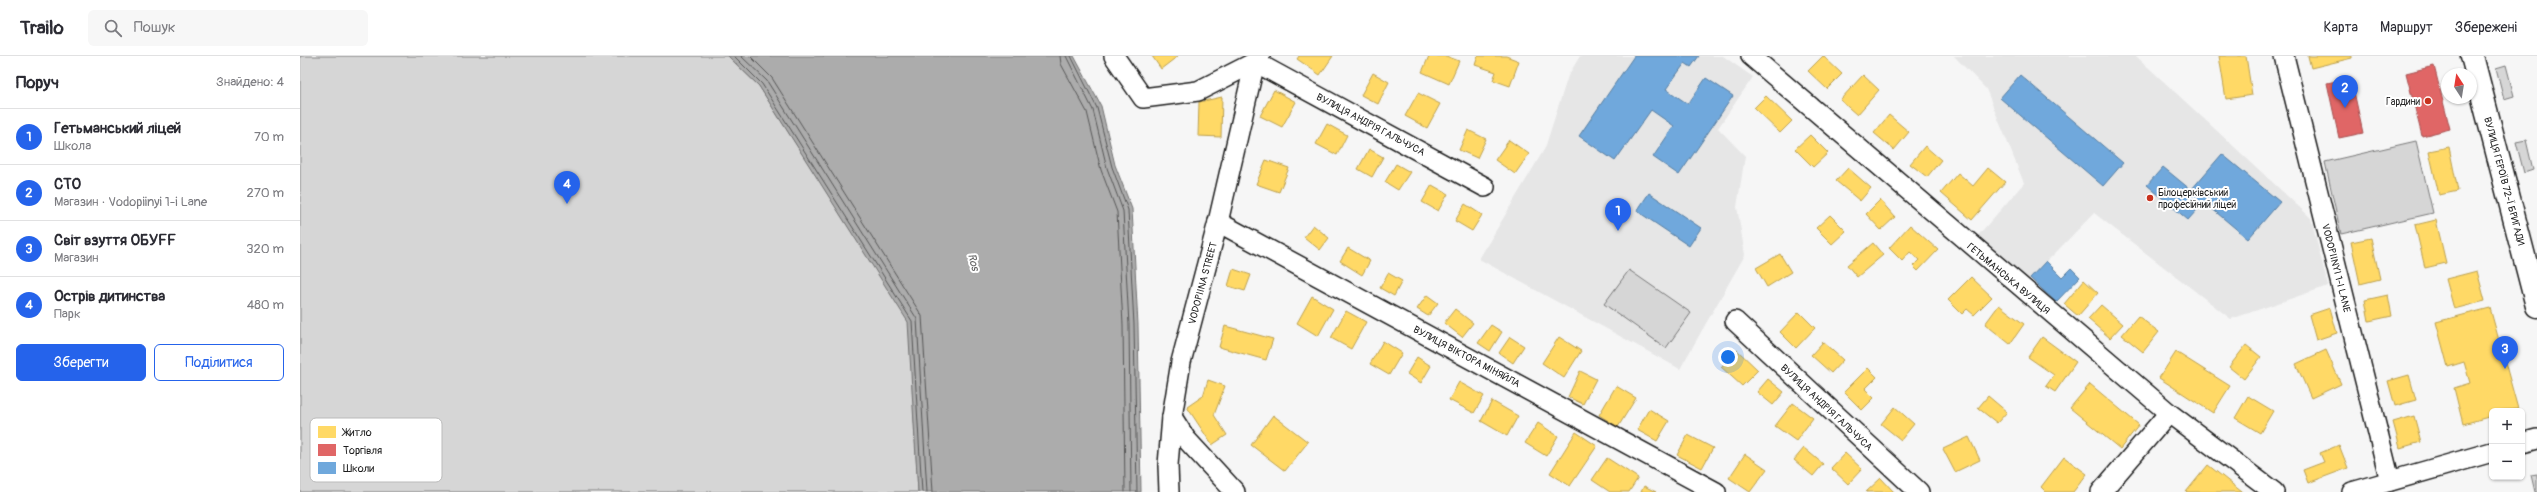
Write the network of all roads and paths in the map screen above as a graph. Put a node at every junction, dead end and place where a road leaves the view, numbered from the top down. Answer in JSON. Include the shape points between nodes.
{"nodes":[{"id":1,"x":1114,"y":56,"type":"edge"},
{"id":2,"x":1751,"y":56,"type":"edge"},
{"id":3,"x":2284,"y":56,"type":"edge"},
{"id":4,"x":2472,"y":56,"type":"edge"},
{"id":5,"x":1257,"y":59,"type":"edge"},
{"id":6,"x":1486,"y":187,"type":"dead end"},
{"id":7,"x":1218,"y":222,"type":"junction"},
{"id":8,"x":2537,"y":306,"type":"edge"},
{"id":9,"x":1735,"y":321,"type":"dead end"},
{"id":10,"x":2169,"y":413,"type":"junction"},
{"id":11,"x":1172,"y":417,"type":"junction"},
{"id":12,"x":2537,"y":438,"type":"edge"},
{"id":13,"x":2525,"y":442,"type":"edge"},
{"id":14,"x":2489,"y":453,"type":"edge"},
{"id":15,"x":2390,"y":480,"type":"junction"},
{"id":16,"x":1169,"y":492,"type":"edge"},
{"id":17,"x":1235,"y":492,"type":"edge"},
{"id":18,"x":1716,"y":492,"type":"edge"},
{"id":19,"x":1919,"y":492,"type":"edge"},
{"id":20,"x":2101,"y":492,"type":"edge"},
{"id":21,"x":2274,"y":492,"type":"edge"},
{"id":22,"x":2352,"y":492,"type":"edge"}],
"edges":[{"from":1,"to":5,"type":"street","via":[[1143,98],[1198,91]]},
{"from":2,"to":10,"type":"street","name":"ГЕТЬМАНСЬКА ВУЛИЦЯ"},
{"from":3,"to":15,"type":"street","name":"VODOPIINYI 1-I LANE"},
{"from":4,"to":8,"type":"main road","name":"ВУЛИЦЯ ГЕРОЇВ 72-Ї БРИГАДИ"},
{"from":5,"to":6,"type":"street","name":"ВУЛИЦЯ АНДРІЯ ГАЛЬЧУСА"},
{"from":5,"to":7,"type":"street","name":"VODOPIINA STREET"},
{"from":7,"to":11,"type":"street","name":"VODOPIINA STREET","via":[[1181,362]]},
{"from":7,"to":18,"type":"street","name":"ВУЛИЦЯ ВІКТОРА МІНЯЙЛА"},
{"from":9,"to":19,"type":"street","name":"ВУЛИЦЯ АНДРІЯ ГАЛЬЧУСА"},
{"from":10,"to":20,"type":"street"},
{"from":10,"to":21,"type":"street","name":"ГЕТЬМАНСЬКА ВУЛИЦЯ"},
{"from":11,"to":16,"type":"street","name":"VODOPIINA STREET","via":[[1168,465]]},
{"from":11,"to":17,"type":"street","via":[[1186,439]]},
{"from":12,"to":13,"type":"street"},
{"from":14,"to":15,"type":"street"},
{"from":15,"to":22,"type":"street"}]}
